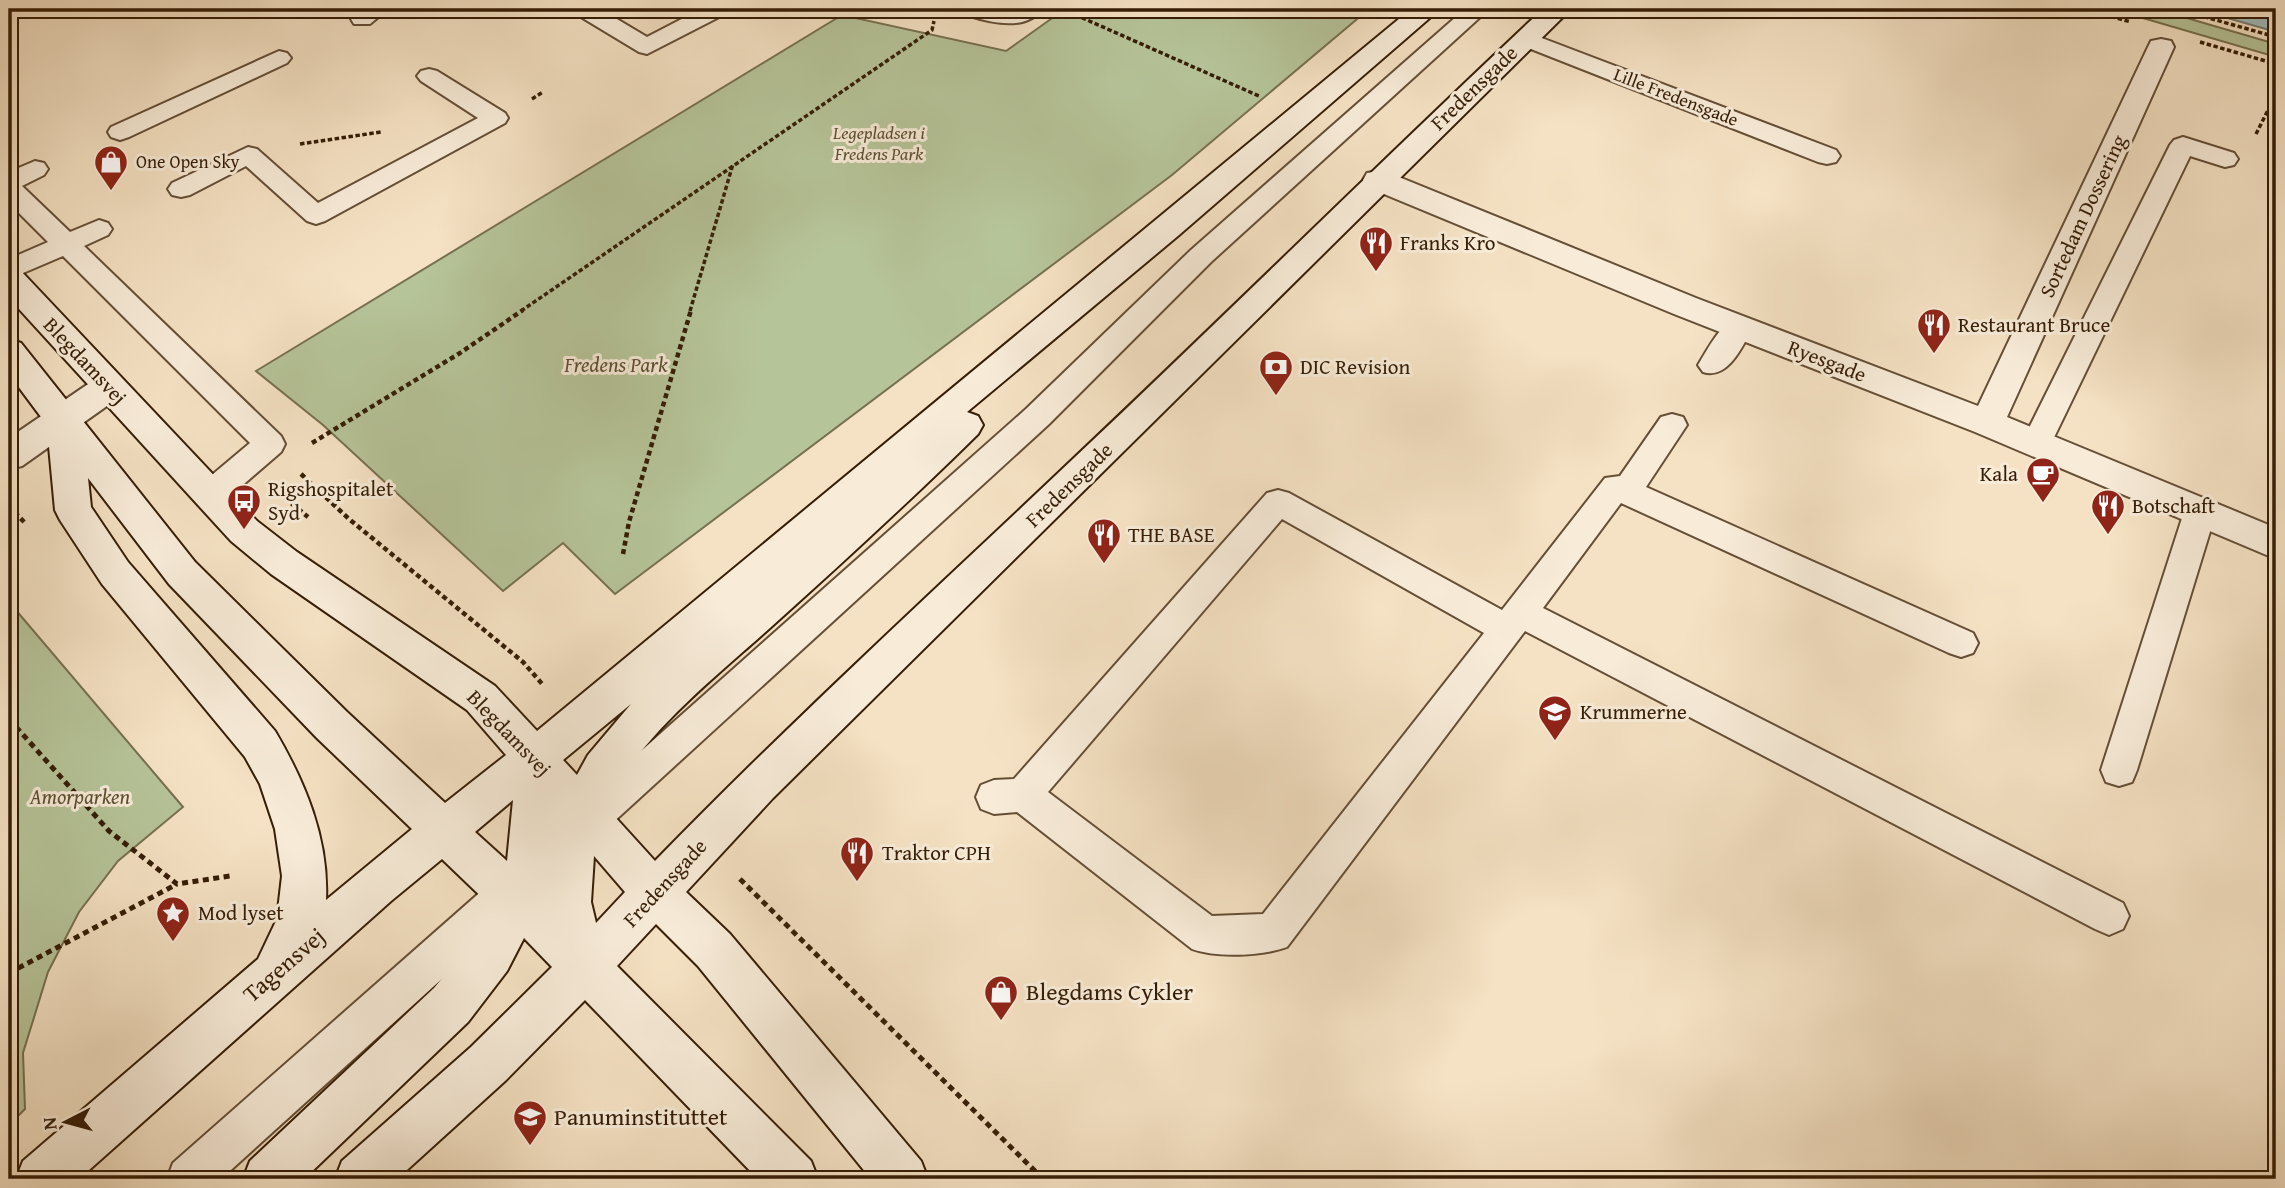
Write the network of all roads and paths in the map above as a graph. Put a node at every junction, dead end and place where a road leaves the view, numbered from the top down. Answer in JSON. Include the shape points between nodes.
{"nodes":[{"id":1,"x":584,"y":9,"type":"edge"},
{"id":2,"x":717,"y":9,"type":"edge"},
{"id":3,"x":976,"y":9,"type":"edge"},
{"id":4,"x":1029,"y":9,"type":"edge"},
{"id":5,"x":1062,"y":9,"type":"edge"},
{"id":6,"x":1427,"y":9,"type":"edge"},
{"id":7,"x":1478,"y":9,"type":"edge"},
{"id":8,"x":1558,"y":9,"type":"edge"},
{"id":9,"x":2177,"y":9,"type":"edge"},
{"id":10,"x":935,"y":19,"type":"dead end"},
{"id":11,"x":2276,"y":37,"type":"edge"},
{"id":12,"x":1526,"y":39,"type":"junction"},
{"id":13,"x":2161,"y":47,"type":"dead end"},
{"id":14,"x":279,"y":58,"type":"dead end"},
{"id":15,"x":429,"y":76,"type":"dead end"},
{"id":16,"x":1301,"y":116,"type":"junction"},
{"id":17,"x":120,"y":132,"type":"dead end"},
{"id":18,"x":1827,"y":156,"type":"dead end"},
{"id":19,"x":2225,"y":159,"type":"dead end"},
{"id":20,"x":733,"y":164,"type":"junction"},
{"id":21,"x":35,"y":169,"type":"dead end"},
{"id":22,"x":1378,"y":180,"type":"junction"},
{"id":23,"x":9,"y":182,"type":"edge"},
{"id":24,"x":9,"y":188,"type":"edge"},
{"id":25,"x":181,"y":189,"type":"dead end"},
{"id":26,"x":1168,"y":228,"type":"junction"},
{"id":27,"x":99,"y":229,"type":"dead end"},
{"id":28,"x":66,"y":244,"type":"junction"},
{"id":29,"x":9,"y":270,"type":"edge"},
{"id":30,"x":9,"y":278,"type":"edge"},
{"id":31,"x":1739,"y":327,"type":"junction"},
{"id":32,"x":9,"y":352,"type":"edge"},
{"id":33,"x":1713,"y":365,"type":"dead end"},
{"id":34,"x":109,"y":387,"type":"junction"},
{"id":35,"x":64,"y":419,"type":"junction"},
{"id":36,"x":1987,"y":423,"type":"junction"},
{"id":37,"x":1672,"y":425,"type":"dead end"},
{"id":38,"x":270,"y":444,"type":"junction"},
{"id":39,"x":2036,"y":444,"type":"junction"},
{"id":40,"x":9,"y":457,"type":"edge"},
{"id":41,"x":1626,"y":492,"type":"junction"},
{"id":42,"x":211,"y":495,"type":"junction"},
{"id":43,"x":9,"y":506,"type":"edge"},
{"id":44,"x":15,"y":512,"type":"junction"},
{"id":45,"x":2200,"y":512,"type":"junction"},
{"id":46,"x":9,"y":516,"type":"edge"},
{"id":47,"x":33,"y":533,"type":"dead end"},
{"id":48,"x":2276,"y":544,"type":"edge"},
{"id":49,"x":623,"y":554,"type":"dead end"},
{"id":50,"x":1513,"y":621,"type":"junction"},
{"id":51,"x":1961,"y":643,"type":"dead end"},
{"id":52,"x":9,"y":719,"type":"edge"},
{"id":53,"x":533,"y":757,"type":"junction"},
{"id":54,"x":2119,"y":770,"type":"dead end"},
{"id":55,"x":582,"y":821,"type":"junction"},
{"id":56,"x":441,"y":830,"type":"junction"},
{"id":57,"x":703,"y":843,"type":"junction"},
{"id":58,"x":230,"y":876,"type":"dead end"},
{"id":59,"x":177,"y":884,"type":"junction"},
{"id":60,"x":519,"y":890,"type":"junction"},
{"id":61,"x":655,"y":893,"type":"junction"},
{"id":62,"x":2109,"y":916,"type":"dead end"},
{"id":63,"x":585,"y":967,"type":"junction"},
{"id":64,"x":10,"y":971,"type":"edge"},
{"id":65,"x":273,"y":975,"type":"junction"},
{"id":66,"x":41,"y":1179,"type":"edge"},
{"id":67,"x":190,"y":1179,"type":"edge"},
{"id":68,"x":268,"y":1179,"type":"edge"},
{"id":69,"x":360,"y":1179,"type":"edge"},
{"id":70,"x":793,"y":1179,"type":"edge"},
{"id":71,"x":903,"y":1179,"type":"edge"},
{"id":72,"x":1043,"y":1179,"type":"edge"}],
"edges":[{"from":1,"to":2,"type":"lane","via":[[647,47]]},
{"from":3,"to":4,"type":"street","via":[[1020,15]]},
{"from":5,"to":16,"type":"path"},
{"from":6,"to":16,"type":"street"},
{"from":7,"to":55,"type":"lane","via":[[1200,256],[1037,417]]},
{"from":8,"to":12,"type":"street","name":"Fredensgade"},
{"from":9,"to":11,"type":"path"},
{"from":10,"to":20,"type":"path","via":[[932,30]]},
{"from":12,"to":18,"type":"lane","name":"Lille Fredensgade"},
{"from":12,"to":22,"type":"street","name":"Fredensgade"},
{"from":13,"to":36,"type":"street","name":"Sortedam Dossering"},
{"from":14,"to":17,"type":"lane"},
{"from":15,"to":25,"type":"lane","via":[[496,118],[316,215],[248,155]]},
{"from":16,"to":26,"type":"street"},
{"from":19,"to":39,"type":"lane","via":[[2183,145]]},
{"from":20,"to":38,"type":"path","via":[[460,353],[306,446]]},
{"from":20,"to":49,"type":"path"},
{"from":21,"to":23,"type":"lane"},
{"from":22,"to":31,"type":"street","name":"Ryesgade"},
{"from":22,"to":57,"type":"street","name":"Fredensgade","via":[[758,784]]},
{"from":24,"to":28,"type":"lane"},
{"from":26,"to":53,"type":"street"},
{"from":26,"to":55,"type":"street","via":[[889,499],[649,712],[603,768]]},
{"from":27,"to":28,"type":"lane"},
{"from":28,"to":29,"type":"lane"},
{"from":28,"to":38,"type":"lane"},
{"from":30,"to":34,"type":"street","name":"Blegdamsvej"},
{"from":31,"to":33,"type":"lane"},
{"from":31,"to":36,"type":"street","name":"Ryesgade"},
{"from":32,"to":35,"type":"street"},
{"from":34,"to":35,"type":"street"},
{"from":34,"to":42,"type":"street","name":"Blegdamsvej"},
{"from":35,"to":40,"type":"street"},
{"from":35,"to":56,"type":"street","via":[[182,573]]},
{"from":35,"to":65,"type":"street","via":[[73,509],[115,573],[260,744],[275,769],[306,879],[300,921]]},
{"from":36,"to":39,"type":"street","name":"Ryesgade"},
{"from":37,"to":41,"type":"lane"},
{"from":38,"to":42,"type":"lane"},
{"from":39,"to":45,"type":"street","name":"Ryesgade"},
{"from":41,"to":50,"type":"lane","via":[[1616,487]]},
{"from":41,"to":51,"type":"lane"},
{"from":42,"to":53,"type":"street","name":"Blegdamsvej","via":[[284,564],[481,698]]},
{"from":43,"to":44,"type":"path"},
{"from":44,"to":46,"type":"path"},
{"from":44,"to":47,"type":"path"},
{"from":45,"to":48,"type":"street","name":"Ryesgade"},
{"from":45,"to":54,"type":"lane"},
{"from":50,"to":50,"type":"lane","via":[[1273,933],[1206,935],[1009,796],[1278,502]]},
{"from":50,"to":62,"type":"lane"},
{"from":52,"to":59,"type":"path","via":[[108,831]]},
{"from":53,"to":55,"type":"street","name":"Blegdamsvej"},
{"from":53,"to":56,"type":"street","name":"Tagensvej"},
{"from":53,"to":60,"type":"street","via":[[535,811]]},
{"from":55,"to":60,"type":"lane"},
{"from":55,"to":61,"type":"street","name":"Blegdamsvej"},
{"from":55,"to":63,"type":"street","via":[[568,902]]},
{"from":56,"to":60,"type":"street"},
{"from":56,"to":65,"type":"street","name":"Tagensvej"},
{"from":57,"to":61,"type":"street","name":"Fredensgade"},
{"from":57,"to":72,"type":"path"},
{"from":58,"to":59,"type":"path"},
{"from":59,"to":64,"type":"path"},
{"from":60,"to":63,"type":"street"},
{"from":60,"to":67,"type":"lane"},
{"from":60,"to":68,"type":"street","via":[[491,955],[451,1005]]},
{"from":61,"to":63,"type":"street","name":"Fredensgade"},
{"from":61,"to":71,"type":"street","name":"Blegdamsvej","via":[[714,950]]},
{"from":63,"to":69,"type":"street","via":[[488,1064]]},
{"from":63,"to":70,"type":"street"},
{"from":65,"to":66,"type":"street","name":"Tagensvej"}]}
